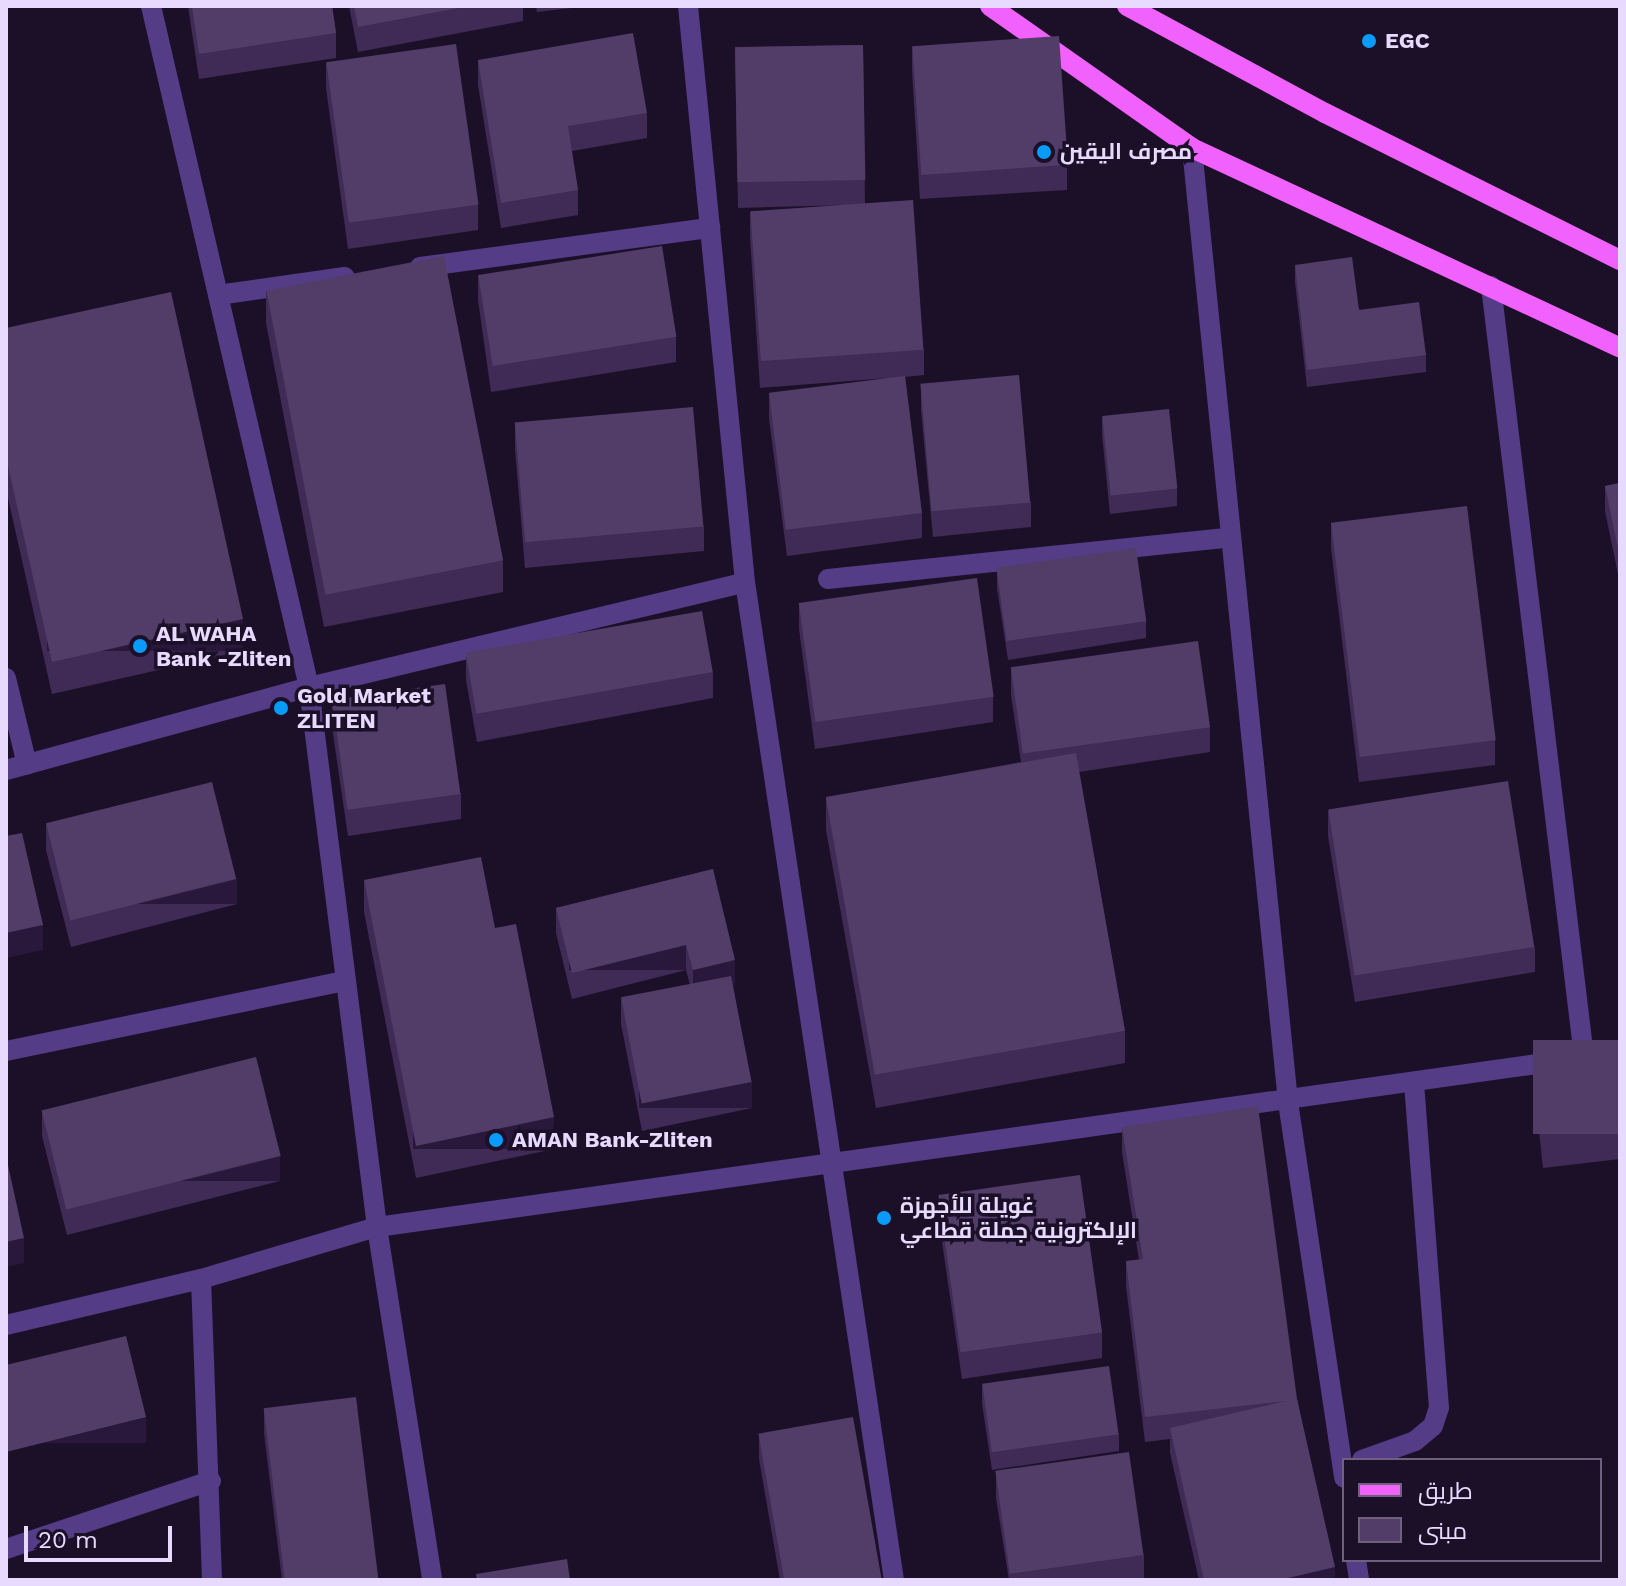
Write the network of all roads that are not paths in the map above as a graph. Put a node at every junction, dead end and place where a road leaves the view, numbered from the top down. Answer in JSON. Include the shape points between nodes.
{"nodes":[{"id":1,"x":151,"y":6,"type":"edge"},
{"id":2,"x":688,"y":6,"type":"edge"},
{"id":3,"x":990,"y":6,"type":"edge"},
{"id":4,"x":1127,"y":6,"type":"edge"},
{"id":5,"x":1192,"y":148,"type":"junction"},
{"id":6,"x":710,"y":228,"type":"junction"},
{"id":7,"x":1620,"y":260,"type":"edge"},
{"id":8,"x":402,"y":269,"type":"edge"},
{"id":9,"x":372,"y":274,"type":"edge"},
{"id":10,"x":1491,"y":286,"type":"junction"},
{"id":11,"x":218,"y":295,"type":"junction"},
{"id":12,"x":1620,"y":348,"type":"edge"},
{"id":13,"x":1231,"y":537,"type":"junction"},
{"id":14,"x":828,"y":579,"type":"dead end"},
{"id":15,"x":745,"y":582,"type":"junction"},
{"id":16,"x":6,"y":678,"type":"edge"},
{"id":17,"x":309,"y":687,"type":"junction"},
{"id":18,"x":27,"y":765,"type":"junction"},
{"id":19,"x":6,"y":770,"type":"edge"},
{"id":20,"x":345,"y":981,"type":"junction"},
{"id":21,"x":6,"y":1051,"type":"edge"},
{"id":22,"x":1608,"y":1055,"type":"edge"},
{"id":23,"x":1584,"y":1057,"type":"junction"},
{"id":24,"x":1414,"y":1083,"type":"junction"},
{"id":25,"x":1288,"y":1102,"type":"junction"},
{"id":26,"x":829,"y":1167,"type":"junction"},
{"id":27,"x":377,"y":1227,"type":"junction"},
{"id":28,"x":201,"y":1279,"type":"junction"},
{"id":29,"x":6,"y":1325,"type":"edge"},
{"id":30,"x":1346,"y":1458,"type":"edge"},
{"id":31,"x":1373,"y":1458,"type":"edge"},
{"id":32,"x":211,"y":1481,"type":"junction"},
{"id":33,"x":6,"y":1549,"type":"edge"},
{"id":34,"x":212,"y":1580,"type":"edge"},
{"id":35,"x":432,"y":1580,"type":"edge"},
{"id":36,"x":894,"y":1580,"type":"edge"}],
"edges":[{"from":1,"to":11,"type":"street"},
{"from":2,"to":6,"type":"street"},
{"from":3,"to":5,"type":"main road"},
{"from":4,"to":7,"type":"main road","via":[[1325,113]]},
{"from":5,"to":10,"type":"main road"},
{"from":5,"to":13,"type":"street"},
{"from":6,"to":8,"type":"street"},
{"from":6,"to":15,"type":"street"},
{"from":9,"to":11,"type":"street"},
{"from":10,"to":12,"type":"main road"},
{"from":10,"to":23,"type":"street"},
{"from":11,"to":17,"type":"street"},
{"from":13,"to":14,"type":"street"},
{"from":13,"to":25,"type":"street"},
{"from":15,"to":17,"type":"street"},
{"from":15,"to":26,"type":"street"},
{"from":16,"to":18,"type":"street"},
{"from":17,"to":18,"type":"street"},
{"from":17,"to":20,"type":"street"},
{"from":18,"to":19,"type":"street"},
{"from":20,"to":21,"type":"street"},
{"from":20,"to":27,"type":"street"},
{"from":22,"to":23,"type":"street"},
{"from":23,"to":24,"type":"street"},
{"from":24,"to":25,"type":"street"},
{"from":24,"to":31,"type":"street","via":[[1439,1408],[1433,1426],[1415,1441]]},
{"from":25,"to":26,"type":"street"},
{"from":25,"to":30,"type":"street"},
{"from":26,"to":27,"type":"street"},
{"from":26,"to":36,"type":"street"},
{"from":27,"to":28,"type":"street"},
{"from":27,"to":35,"type":"street"},
{"from":28,"to":29,"type":"street"},
{"from":28,"to":32,"type":"street"},
{"from":32,"to":33,"type":"street"},
{"from":32,"to":34,"type":"street"}]}
